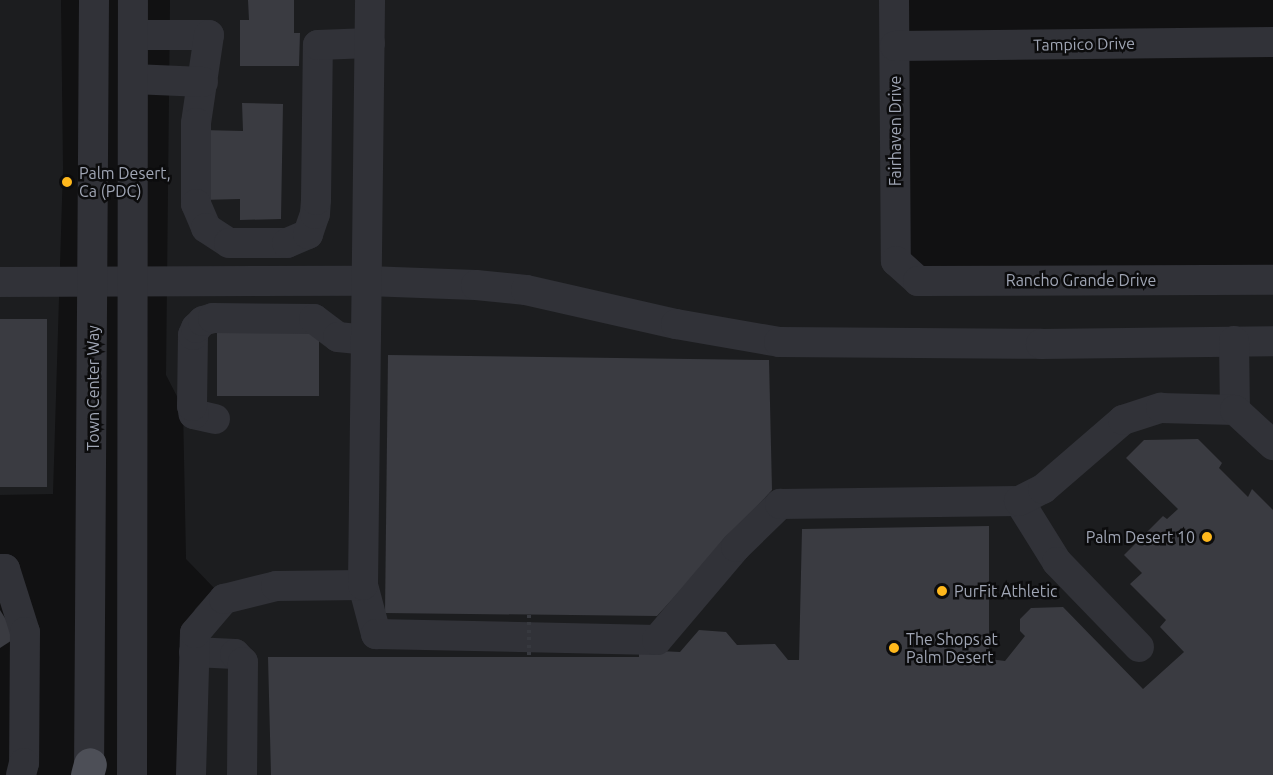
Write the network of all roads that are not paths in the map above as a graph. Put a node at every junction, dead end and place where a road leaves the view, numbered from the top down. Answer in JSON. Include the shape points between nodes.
{"nodes":[{"id":1,"x":94,"y":0,"type":"edge"},
{"id":2,"x":133,"y":0,"type":"edge"},
{"id":3,"x":370,"y":0,"type":"edge"},
{"id":4,"x":894,"y":0,"type":"edge"},
{"id":5,"x":133,"y":35,"type":"junction"},
{"id":6,"x":1273,"y":42,"type":"edge"},
{"id":7,"x":370,"y":44,"type":"junction"},
{"id":8,"x":895,"y":46,"type":"junction"},
{"id":9,"x":133,"y":79,"type":"junction"},
{"id":10,"x":203,"y":82,"type":"junction"},
{"id":11,"x":896,"y":261,"type":"joint"},
{"id":12,"x":1273,"y":280,"type":"edge"},
{"id":13,"x":367,"y":281,"type":"junction"},
{"id":14,"x":0,"y":282,"type":"edge"},
{"id":15,"x":94,"y":282,"type":"junction"},
{"id":16,"x":133,"y":282,"type":"junction"},
{"id":17,"x":366,"y":340,"type":"junction"},
{"id":18,"x":1234,"y":341,"type":"junction"},
{"id":19,"x":1273,"y":341,"type":"edge"},
{"id":20,"x":1235,"y":410,"type":"junction"},
{"id":21,"x":216,"y":419,"type":"dead end"},
{"id":22,"x":1273,"y":445,"type":"edge"},
{"id":23,"x":1019,"y":501,"type":"junction"},
{"id":24,"x":2,"y":569,"type":"edge"},
{"id":25,"x":363,"y":585,"type":"junction"},
{"id":26,"x":1139,"y":647,"type":"dead end"},
{"id":27,"x":194,"y":652,"type":"junction"},
{"id":28,"x":22,"y":769,"type":"edge"},
{"id":29,"x":89,"y":772,"type":"edge"},
{"id":30,"x":132,"y":775,"type":"edge"},
{"id":31,"x":191,"y":775,"type":"edge"},
{"id":32,"x":242,"y":775,"type":"edge"}],
"edges":[{"from":1,"to":15,"type":"street","name":"Town Center Way"},
{"from":2,"to":5,"type":"street"},
{"from":3,"to":7,"type":"street"},
{"from":4,"to":8,"type":"street","name":"Fairhaven Drive"},
{"from":5,"to":9,"type":"street"},
{"from":5,"to":10,"type":"street","via":[[209,35]]},
{"from":6,"to":8,"type":"street","name":"Tampico Drive"},
{"from":7,"to":10,"type":"street","via":[[318,45],[315,214],[308,234],[287,243],[229,243],[206,228],[196,204],[196,123]]},
{"from":7,"to":13,"type":"street"},
{"from":8,"to":11,"type":"street","name":"Fairhaven Drive"},
{"from":9,"to":10,"type":"street"},
{"from":9,"to":16,"type":"street"},
{"from":11,"to":12,"type":"street","name":"Rancho Grande Drive","via":[[918,281]]},
{"from":13,"to":16,"type":"street"},
{"from":13,"to":17,"type":"street"},
{"from":13,"to":18,"type":"street","via":[[526,290],[676,324],[779,342]]},
{"from":14,"to":15,"type":"street"},
{"from":15,"to":16,"type":"street"},
{"from":15,"to":29,"type":"street","name":"Town Center Way"},
{"from":16,"to":30,"type":"street"},
{"from":17,"to":21,"type":"street","via":[[338,337],[314,319],[203,321],[193,335],[192,406],[194,414]]},
{"from":17,"to":25,"type":"street"},
{"from":18,"to":19,"type":"street"},
{"from":18,"to":20,"type":"street"},
{"from":20,"to":22,"type":"street"},
{"from":20,"to":23,"type":"street","via":[[1161,408],[1124,420],[1043,489]]},
{"from":23,"to":25,"type":"street","via":[[780,504],[736,547],[657,640],[376,634]]},
{"from":23,"to":26,"type":"street","via":[[1057,562]]},
{"from":24,"to":28,"type":"street","via":[[25,632]]},
{"from":25,"to":27,"type":"street","via":[[276,586],[224,599],[195,633]]},
{"from":27,"to":31,"type":"street"},
{"from":27,"to":32,"type":"street","via":[[235,654],[243,662]]}]}
